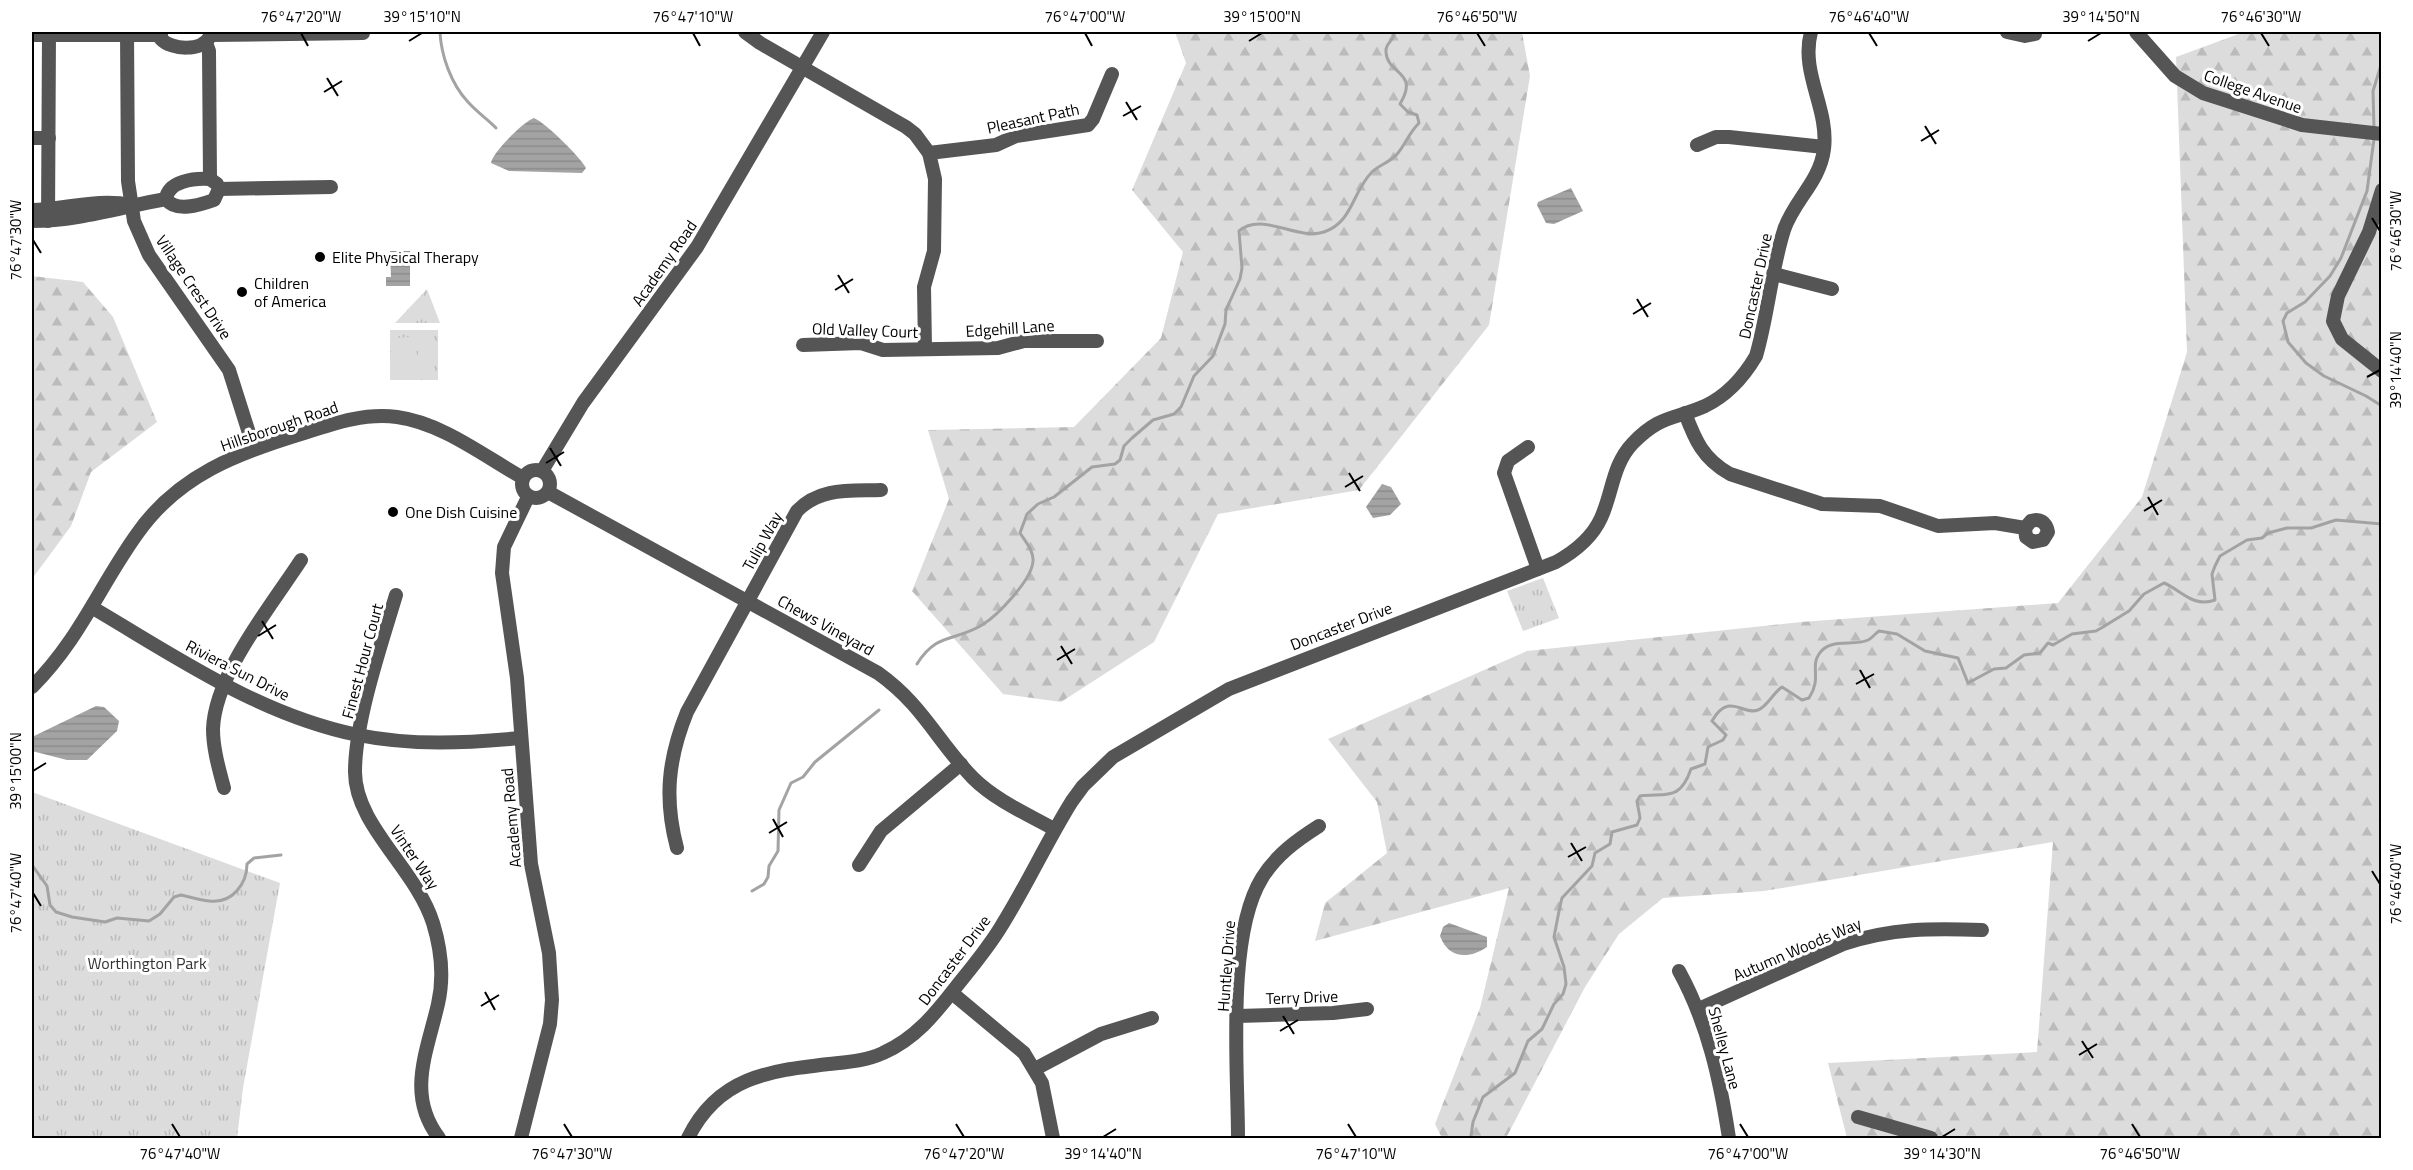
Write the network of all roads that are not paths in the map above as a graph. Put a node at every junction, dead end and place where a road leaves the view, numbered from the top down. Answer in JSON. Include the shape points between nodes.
{"nodes":[{"id":1,"x":745,"y":32,"type":"edge"},
{"id":2,"x":823,"y":32,"type":"edge"},
{"id":3,"x":1808,"y":32,"type":"edge"},
{"id":4,"x":2007,"y":32,"type":"edge"},
{"id":5,"x":2136,"y":32,"type":"edge"},
{"id":6,"x":49,"y":33,"type":"edge"},
{"id":7,"x":127,"y":33,"type":"edge"},
{"id":8,"x":160,"y":33,"type":"edge"},
{"id":9,"x":231,"y":33,"type":"edge"},
{"id":10,"x":363,"y":33,"type":"edge"},
{"id":11,"x":2035,"y":34,"type":"dead end"},
{"id":12,"x":32,"y":35,"type":"edge"},
{"id":13,"x":209,"y":37,"type":"edge"},
{"id":14,"x":802,"y":66,"type":"junction"},
{"id":15,"x":1112,"y":74,"type":"dead end"},
{"id":16,"x":2377,"y":134,"type":"edge"},
{"id":17,"x":32,"y":138,"type":"edge"},
{"id":18,"x":49,"y":138,"type":"junction"},
{"id":19,"x":1697,"y":145,"type":"dead end"},
{"id":20,"x":1824,"y":147,"type":"junction"},
{"id":21,"x":929,"y":153,"type":"junction"},
{"id":22,"x":214,"y":184,"type":"junction"},
{"id":23,"x":331,"y":187,"type":"dead end"},
{"id":24,"x":2382,"y":190,"type":"edge"},
{"id":25,"x":166,"y":200,"type":"junction"},
{"id":26,"x":131,"y":205,"type":"junction"},
{"id":27,"x":32,"y":210,"type":"edge"},
{"id":28,"x":48,"y":215,"type":"junction"},
{"id":29,"x":32,"y":220,"type":"edge"},
{"id":30,"x":1774,"y":274,"type":"junction"},
{"id":31,"x":1832,"y":289,"type":"dead end"},
{"id":32,"x":1097,"y":341,"type":"dead end"},
{"id":33,"x":804,"y":345,"type":"dead end"},
{"id":34,"x":925,"y":348,"type":"junction"},
{"id":35,"x":2382,"y":370,"type":"edge"},
{"id":36,"x":1685,"y":413,"type":"junction"},
{"id":37,"x":1528,"y":447,"type":"dead end"},
{"id":38,"x":254,"y":449,"type":"junction"},
{"id":39,"x":542,"y":471,"type":"junction"},
{"id":40,"x":523,"y":478,"type":"junction"},
{"id":41,"x":881,"y":490,"type":"dead end"},
{"id":42,"x":548,"y":492,"type":"junction"},
{"id":43,"x":528,"y":497,"type":"junction"},
{"id":44,"x":2025,"y":528,"type":"dead end"},
{"id":45,"x":301,"y":560,"type":"dead end"},
{"id":46,"x":1538,"y":569,"type":"junction"},
{"id":47,"x":396,"y":595,"type":"dead end"},
{"id":48,"x":748,"y":601,"type":"junction"},
{"id":49,"x":93,"y":608,"type":"junction"},
{"id":50,"x":223,"y":685,"type":"junction"},
{"id":51,"x":32,"y":687,"type":"edge"},
{"id":52,"x":360,"y":735,"type":"junction"},
{"id":53,"x":521,"y":738,"type":"junction"},
{"id":54,"x":961,"y":764,"type":"junction"},
{"id":55,"x":224,"y":788,"type":"dead end"},
{"id":56,"x":1319,"y":826,"type":"dead end"},
{"id":57,"x":1054,"y":829,"type":"junction"},
{"id":58,"x":677,"y":848,"type":"dead end"},
{"id":59,"x":859,"y":865,"type":"dead end"},
{"id":60,"x":1982,"y":930,"type":"dead end"},
{"id":61,"x":1679,"y":971,"type":"dead end"},
{"id":62,"x":952,"y":993,"type":"junction"},
{"id":63,"x":1367,"y":1009,"type":"dead end"},
{"id":64,"x":1699,"y":1009,"type":"junction"},
{"id":65,"x":1238,"y":1016,"type":"junction"},
{"id":66,"x":1152,"y":1018,"type":"dead end"},
{"id":67,"x":1035,"y":1069,"type":"junction"},
{"id":68,"x":1858,"y":1117,"type":"dead end"},
{"id":69,"x":439,"y":1138,"type":"edge"},
{"id":70,"x":521,"y":1138,"type":"edge"},
{"id":71,"x":688,"y":1138,"type":"edge"},
{"id":72,"x":1053,"y":1138,"type":"edge"},
{"id":73,"x":1238,"y":1138,"type":"edge"},
{"id":74,"x":1729,"y":1138,"type":"edge"},
{"id":75,"x":1930,"y":1138,"type":"edge"}],
"edges":[{"from":1,"to":14,"type":"street"},
{"from":2,"to":14,"type":"street","name":"Academy Road"},
{"from":3,"to":20,"type":"street","name":"Doncaster Drive","via":[[1809,71],[1822,113]]},
{"from":4,"to":11,"type":"street"},
{"from":5,"to":16,"type":"street","name":"College Avenue","via":[[2175,76],[2203,93],[2302,126]]},
{"from":6,"to":7,"type":"street"},
{"from":6,"to":12,"type":"street"},
{"from":6,"to":18,"type":"street"},
{"from":7,"to":8,"type":"street"},
{"from":7,"to":26,"type":"street","name":"Village Crest Drive"},
{"from":8,"to":13,"type":"street","via":[[164,42],[172,46],[198,46]]},
{"from":9,"to":10,"type":"street"},
{"from":9,"to":13,"type":"street"},
{"from":13,"to":22,"type":"street"},
{"from":14,"to":21,"type":"street","via":[[906,127]]},
{"from":14,"to":39,"type":"street","name":"Academy Road","via":[[697,247],[583,403]]},
{"from":15,"to":21,"type":"street","name":"Pleasant Path","via":[[1088,124],[1016,136],[996,144]]},
{"from":17,"to":18,"type":"street"},
{"from":18,"to":28,"type":"street"},
{"from":19,"to":20,"type":"street","via":[[1716,137],[1729,137]]},
{"from":20,"to":30,"type":"street","name":"Doncaster Drive","via":[[1817,175],[1785,228]]},
{"from":21,"to":34,"type":"street","via":[[935,179],[934,251],[924,287]]},
{"from":22,"to":23,"type":"street"},
{"from":22,"to":25,"type":"street","via":[[176,184]]},
{"from":22,"to":25,"type":"street","via":[[217,197],[209,202],[176,207]]},
{"from":24,"to":35,"type":"street","via":[[2369,232],[2338,296],[2333,321],[2342,339]]},
{"from":25,"to":26,"type":"street"},
{"from":26,"to":28,"type":"street","via":[[110,200]]},
{"from":26,"to":38,"type":"street","name":"Village Crest Drive","via":[[149,255],[229,370]]},
{"from":27,"to":28,"type":"street"},
{"from":28,"to":29,"type":"street"},
{"from":30,"to":31,"type":"street"},
{"from":30,"to":36,"type":"street","name":"Doncaster Drive","via":[[1760,341],[1745,374],[1719,398]]},
{"from":32,"to":34,"type":"street","name":"Edgehill Lane"},
{"from":33,"to":34,"type":"street","name":"Old Valley Court","via":[[861,343],[883,350]]},
{"from":36,"to":44,"type":"street","via":[[1701,452],[1730,474],[1822,504],[1880,506],[1938,526],[1995,522]]},
{"from":36,"to":46,"type":"street","name":"Doncaster Drive","via":[[1661,420],[1632,444],[1619,460],[1593,531],[1568,555]]},
{"from":37,"to":46,"type":"street","via":[[1508,461],[1504,473]]},
{"from":38,"to":40,"type":"street","name":"Hillsborough Road","via":[[356,418],[398,417],[440,431]]},
{"from":38,"to":49,"type":"street","name":"Hillsborough Road","via":[[208,469],[170,496],[137,533]]},
{"from":39,"to":40,"type":"street","via":[[529,471]]},
{"from":39,"to":42,"type":"street","via":[[549,478]]},
{"from":40,"to":43,"type":"street","via":[[521,486]]},
{"from":41,"to":48,"type":"street","name":"Tulip Way","via":[[827,493],[806,502],[797,511]]},
{"from":42,"to":43,"type":"street","via":[[537,499]]},
{"from":42,"to":48,"type":"street","name":"Chews Vineyard"},
{"from":43,"to":53,"type":"street","name":"Academy Road","via":[[509,533],[502,558]]},
{"from":45,"to":50,"type":"street"},
{"from":46,"to":57,"type":"street","name":"Doncaster Drive","via":[[1248,681],[1206,701],[1113,757],[1083,786]]},
{"from":47,"to":52,"type":"street","name":"Finest Hour Court"},
{"from":48,"to":54,"type":"street","name":"Chews Vineyard","via":[[896,685]]},
{"from":48,"to":58,"type":"street","name":"Tulip Way","via":[[687,712],[674,746],[667,796]]},
{"from":49,"to":50,"type":"street","name":"Riviera Sun Drive"},
{"from":49,"to":51,"type":"street","name":"Hillsborough Road"},
{"from":50,"to":52,"type":"street","name":"Riviera Sun Drive","via":[[282,713]]},
{"from":50,"to":55,"type":"street","via":[[213,731]]},
{"from":52,"to":53,"type":"street","name":"Riviera Sun Drive","via":[[428,743]]},
{"from":52,"to":69,"type":"street","name":"Vinter Way","via":[[355,774],[361,805],[420,890],[439,944],[438,1002],[420,1077],[422,1106]]},
{"from":53,"to":70,"type":"street","name":"Academy Road","via":[[530,854],[549,953],[552,992],[550,1023]]},
{"from":54,"to":57,"type":"street","name":"Chews Vineyard","via":[[988,790]]},
{"from":54,"to":59,"type":"street","via":[[881,831]]},
{"from":56,"to":65,"type":"street","name":"Huntley Drive","via":[[1276,859],[1254,893],[1242,938]]},
{"from":57,"to":62,"type":"street","name":"Doncaster Drive","via":[[1004,923]]},
{"from":60,"to":64,"type":"street","name":"Autumn Woods Way","via":[[1909,929],[1867,936]]},
{"from":61,"to":64,"type":"street","name":"Shelley Lane"},
{"from":62,"to":67,"type":"street","via":[[1012,1040]]},
{"from":62,"to":71,"type":"street","name":"Doncaster Drive","via":[[921,1029],[880,1054],[858,1061],[780,1070],[740,1083],[706,1110]]},
{"from":63,"to":65,"type":"street","name":"Terry Drive"},
{"from":64,"to":74,"type":"street","name":"Shelley Lane","via":[[1715,1063]]},
{"from":65,"to":73,"type":"street","name":"Huntley Drive"},
{"from":66,"to":67,"type":"street","via":[[1101,1034]]},
{"from":67,"to":72,"type":"street","via":[[1042,1083]]},
{"from":68,"to":75,"type":"street"}]}
